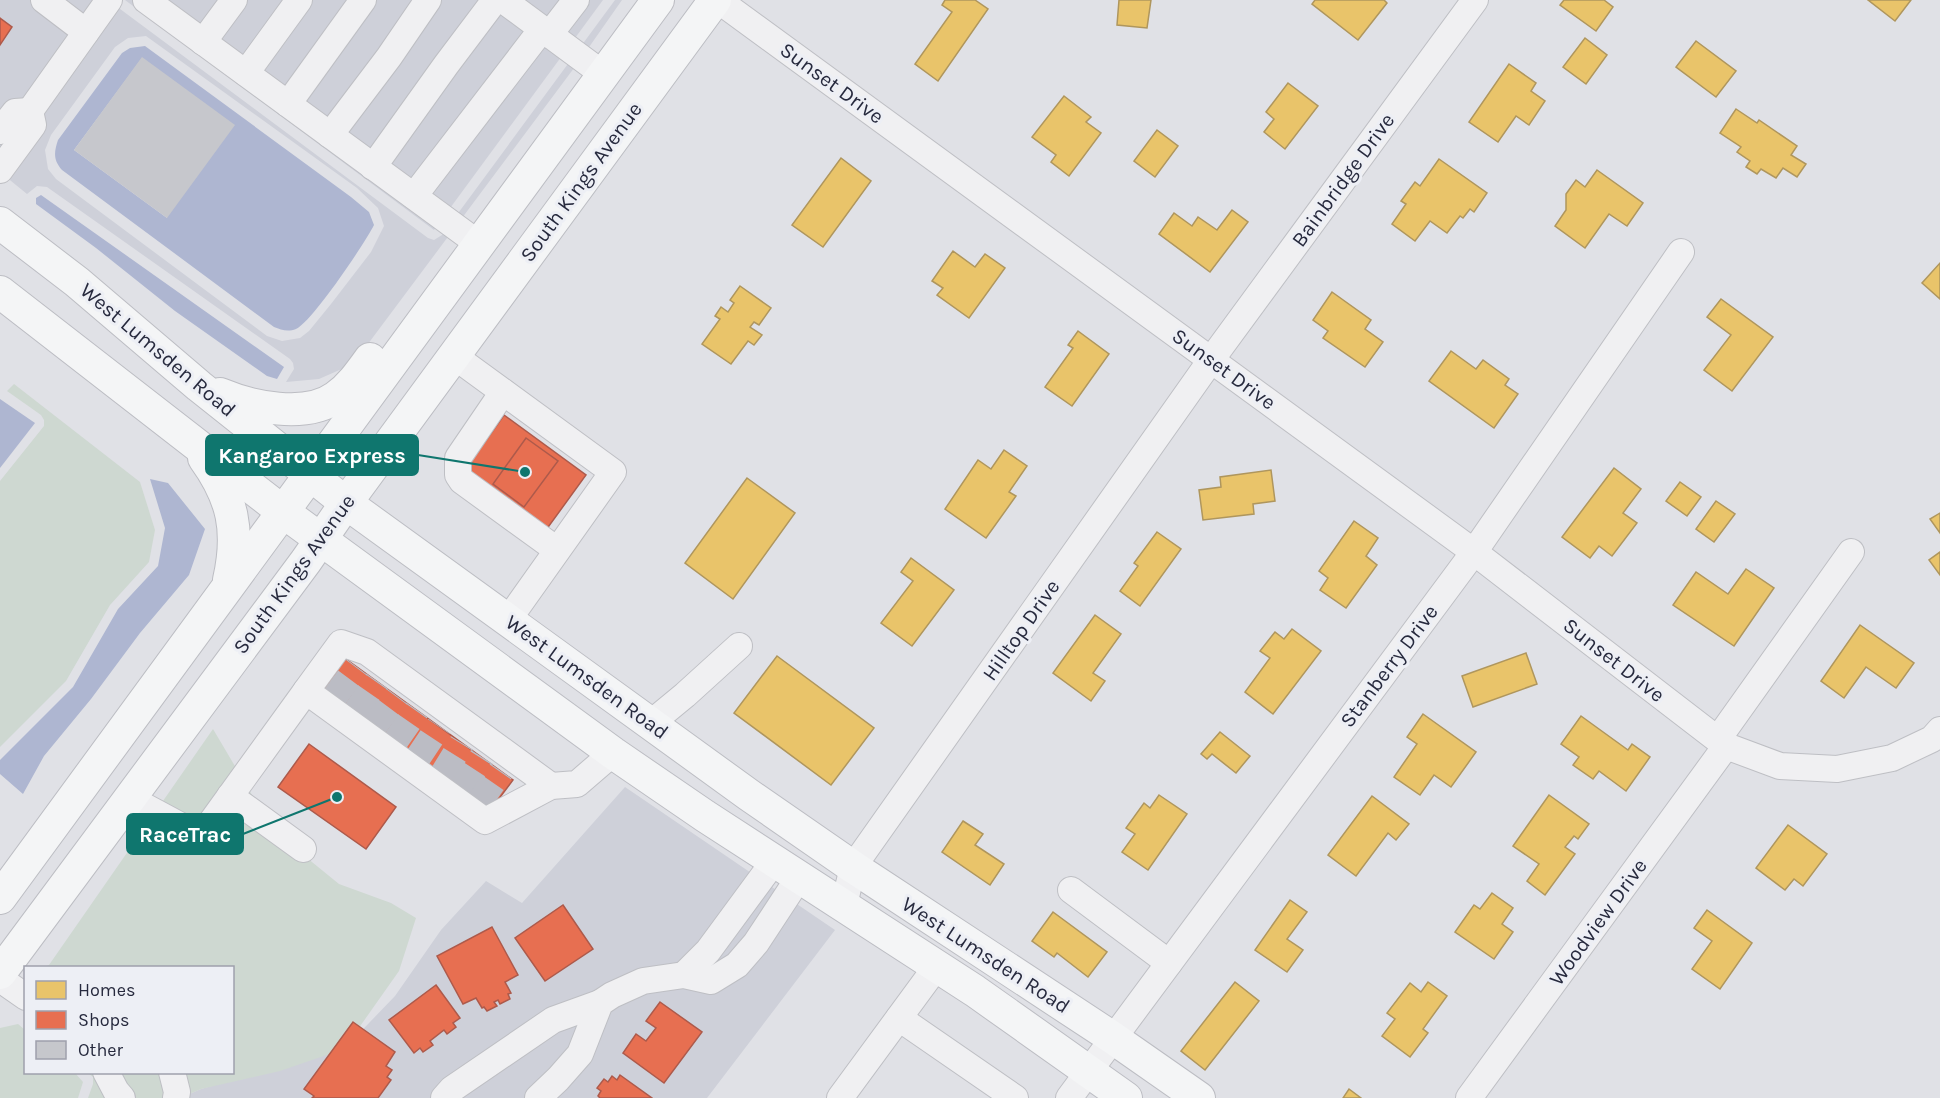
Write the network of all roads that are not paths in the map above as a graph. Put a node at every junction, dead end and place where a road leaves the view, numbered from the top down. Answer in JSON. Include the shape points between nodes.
{"nodes":[{"id":1,"x":44,"y":0,"type":"edge"},
{"id":2,"x":109,"y":0,"type":"edge"},
{"id":3,"x":234,"y":0,"type":"edge"},
{"id":4,"x":299,"y":0,"type":"edge"},
{"id":5,"x":363,"y":0,"type":"edge"},
{"id":6,"x":428,"y":0,"type":"edge"},
{"id":7,"x":495,"y":0,"type":"edge"},
{"id":8,"x":503,"y":0,"type":"edge"},
{"id":9,"x":576,"y":0,"type":"edge"},
{"id":10,"x":658,"y":0,"type":"edge"},
{"id":11,"x":716,"y":0,"type":"edge"},
{"id":12,"x":1475,"y":0,"type":"edge"},
{"id":13,"x":160,"y":4,"type":"edge"},
{"id":14,"x":86,"y":32,"type":"junction"},
{"id":15,"x":546,"y":32,"type":"junction"},
{"id":16,"x":202,"y":42,"type":"junction"},
{"id":17,"x":246,"y":73,"type":"junction"},
{"id":18,"x":603,"y":74,"type":"junction"},
{"id":19,"x":288,"y":104,"type":"junction"},
{"id":20,"x":11,"y":113,"type":"edge"},
{"id":21,"x":330,"y":135,"type":"junction"},
{"id":22,"x":374,"y":167,"type":"junction"},
{"id":23,"x":0,"y":170,"type":"edge"},
{"id":24,"x":414,"y":196,"type":"junction"},
{"id":25,"x":0,"y":223,"type":"edge"},
{"id":26,"x":12,"y":237,"type":"edge"},
{"id":27,"x":479,"y":244,"type":"junction"},
{"id":28,"x":1681,"y":252,"type":"dead end"},
{"id":29,"x":0,"y":292,"type":"edge"},
{"id":30,"x":454,"y":356,"type":"junction"},
{"id":31,"x":1211,"y":360,"type":"junction"},
{"id":32,"x":199,"y":386,"type":"junction"},
{"id":33,"x":503,"y":392,"type":"junction"},
{"id":34,"x":193,"y":442,"type":"junction"},
{"id":35,"x":309,"y":475,"type":"junction"},
{"id":36,"x":346,"y":503,"type":"junction"},
{"id":37,"x":282,"y":511,"type":"junction"},
{"id":38,"x":320,"y":540,"type":"junction"},
{"id":39,"x":557,"y":550,"type":"junction"},
{"id":40,"x":1474,"y":552,"type":"junction"},
{"id":41,"x":1851,"y":552,"type":"dead end"},
{"id":42,"x":228,"y":586,"type":"junction"},
{"id":43,"x":508,"y":620,"type":"junction"},
{"id":44,"x":739,"y":646,"type":"dead end"},
{"id":45,"x":306,"y":691,"type":"junction"},
{"id":46,"x":651,"y":723,"type":"junction"},
{"id":47,"x":1940,"y":730,"type":"edge"},
{"id":48,"x":1722,"y":743,"type":"junction"},
{"id":49,"x":614,"y":753,"type":"junction"},
{"id":50,"x":550,"y":786,"type":"junction"},
{"id":51,"x":230,"y":796,"type":"junction"},
{"id":52,"x":129,"y":798,"type":"junction"},
{"id":53,"x":303,"y":849,"type":"dead end"},
{"id":54,"x":852,"y":867,"type":"junction"},
{"id":55,"x":787,"y":868,"type":"junction"},
{"id":56,"x":1071,"y":890,"type":"dead end"},
{"id":57,"x":0,"y":898,"type":"edge"},
{"id":58,"x":844,"y":905,"type":"junction"},
{"id":59,"x":1169,"y":963,"type":"junction"},
{"id":60,"x":937,"y":966,"type":"junction"},
{"id":61,"x":0,"y":973,"type":"edge"},
{"id":62,"x":684,"y":975,"type":"junction"},
{"id":63,"x":0,"y":979,"type":"edge"},
{"id":64,"x":24,"y":996,"type":"edge"},
{"id":65,"x":600,"y":1003,"type":"junction"},
{"id":66,"x":899,"y":1018,"type":"junction"},
{"id":67,"x":1113,"y":1038,"type":"junction"},
{"id":68,"x":1088,"y":1072,"type":"junction"},
{"id":69,"x":107,"y":1074,"type":"edge"},
{"id":70,"x":172,"y":1074,"type":"edge"},
{"id":71,"x":122,"y":1098,"type":"edge"},
{"id":72,"x":176,"y":1098,"type":"edge"},
{"id":73,"x":444,"y":1098,"type":"edge"},
{"id":74,"x":538,"y":1098,"type":"edge"},
{"id":75,"x":840,"y":1098,"type":"edge"},
{"id":76,"x":1015,"y":1098,"type":"edge"},
{"id":77,"x":1069,"y":1098,"type":"edge"},
{"id":78,"x":1126,"y":1098,"type":"edge"},
{"id":79,"x":1199,"y":1098,"type":"edge"},
{"id":80,"x":1470,"y":1098,"type":"edge"}],
"edges":[{"from":1,"to":14,"type":"street"},
{"from":2,"to":14,"type":"street"},
{"from":3,"to":16,"type":"street"},
{"from":4,"to":17,"type":"street"},
{"from":5,"to":19,"type":"street"},
{"from":6,"to":21,"type":"street"},
{"from":7,"to":22,"type":"street"},
{"from":8,"to":15,"type":"street"},
{"from":9,"to":15,"type":"street"},
{"from":10,"to":18,"type":"main road"},
{"from":11,"to":30,"type":"main road","name":"South Kings Avenue"},
{"from":11,"to":31,"type":"street","name":"Sunset Drive"},
{"from":12,"to":31,"type":"street","name":"Bainbridge Drive"},
{"from":13,"to":16,"type":"street"},
{"from":14,"to":20,"type":"street"},
{"from":15,"to":18,"type":"street"},
{"from":15,"to":24,"type":"street"},
{"from":16,"to":17,"type":"street"},
{"from":17,"to":19,"type":"street"},
{"from":18,"to":27,"type":"main road"},
{"from":19,"to":21,"type":"street"},
{"from":20,"to":23,"type":"street","via":[[33,125]]},
{"from":21,"to":22,"type":"street"},
{"from":22,"to":24,"type":"street"},
{"from":24,"to":27,"type":"street"},
{"from":25,"to":26,"type":"main road","name":"West Lumsden Road"},
{"from":26,"to":32,"type":"main road","name":"West Lumsden Road","via":[[77,282]]},
{"from":27,"to":32,"type":"main road","via":[[445,260],[352,384],[334,399],[316,406],[268,409]]},
{"from":27,"to":35,"type":"main road"},
{"from":28,"to":40,"type":"street","name":"Stanberry Drive"},
{"from":29,"to":34,"type":"main road","name":"West Lumsden Road"},
{"from":30,"to":33,"type":"street"},
{"from":30,"to":36,"type":"main road","name":"South Kings Avenue"},
{"from":31,"to":40,"type":"street","name":"Sunset Drive"},
{"from":31,"to":54,"type":"street","name":"Hilltop Drive"},
{"from":32,"to":35,"type":"main road","name":"West Lumsden Road"},
{"from":33,"to":39,"type":"street","via":[[458,458],[458,475]]},
{"from":33,"to":39,"type":"street","via":[[613,472]]},
{"from":34,"to":37,"type":"main road","name":"West Lumsden Road"},
{"from":34,"to":42,"type":"main road","via":[[213,470],[233,522],[235,555]]},
{"from":35,"to":36,"type":"main road","name":"West Lumsden Road"},
{"from":35,"to":37,"type":"main road"},
{"from":36,"to":38,"type":"main road","name":"South Kings Avenue"},
{"from":36,"to":43,"type":"main road","name":"West Lumsden Road"},
{"from":37,"to":38,"type":"main road","name":"West Lumsden Road"},
{"from":37,"to":42,"type":"main road"},
{"from":38,"to":49,"type":"main road","name":"West Lumsden Road"},
{"from":38,"to":52,"type":"main road","name":"South Kings Avenue"},
{"from":39,"to":43,"type":"street"},
{"from":40,"to":48,"type":"street","name":"Sunset Drive"},
{"from":40,"to":59,"type":"street","name":"Stanberry Drive"},
{"from":41,"to":48,"type":"street","name":"Woodview Drive"},
{"from":42,"to":57,"type":"main road"},
{"from":43,"to":46,"type":"main road","name":"West Lumsden Road"},
{"from":44,"to":46,"type":"street"},
{"from":45,"to":50,"type":"street","via":[[330,703],[414,763],[485,821]]},
{"from":45,"to":50,"type":"street","via":[[341,643],[486,750]]},
{"from":45,"to":51,"type":"street"},
{"from":46,"to":54,"type":"main road","name":"West Lumsden Road"},
{"from":47,"to":48,"type":"street","name":"Sunset Drive","via":[[1932,739],[1892,758],[1837,769],[1780,766]]},
{"from":48,"to":80,"type":"street","name":"Woodview Drive"},
{"from":49,"to":50,"type":"street","via":[[577,784]]},
{"from":49,"to":55,"type":"main road","name":"West Lumsden Road"},
{"from":51,"to":52,"type":"street","via":[[207,828],[183,827]]},
{"from":51,"to":53,"type":"street"},
{"from":52,"to":61,"type":"main road","name":"South Kings Avenue"},
{"from":54,"to":58,"type":"street","name":"Hilltop Drive"},
{"from":54,"to":67,"type":"main road","name":"West Lumsden Road"},
{"from":55,"to":58,"type":"main road","name":"West Lumsden Road"},
{"from":55,"to":62,"type":"street"},
{"from":55,"to":62,"type":"street","via":[[756,943],[738,965],[711,981]]},
{"from":56,"to":59,"type":"street"},
{"from":58,"to":60,"type":"main road","name":"West Lumsden Road"},
{"from":59,"to":67,"type":"street","name":"Stanberry Drive"},
{"from":60,"to":66,"type":"street"},
{"from":60,"to":68,"type":"main road","name":"West Lumsden Road"},
{"from":62,"to":65,"type":"street","via":[[643,981]]},
{"from":63,"to":64,"type":"street"},
{"from":65,"to":73,"type":"street","via":[[553,1020]]},
{"from":65,"to":74,"type":"street","via":[[580,1054]]},
{"from":66,"to":75,"type":"street"},
{"from":66,"to":76,"type":"street"},
{"from":67,"to":68,"type":"street","name":"Stanberry Drive"},
{"from":67,"to":79,"type":"main road","name":"West Lumsden Road"},
{"from":68,"to":77,"type":"street","name":"Stanberry Drive"},
{"from":68,"to":78,"type":"main road","name":"West Lumsden Road"},
{"from":69,"to":71,"type":"street"},
{"from":70,"to":72,"type":"street"}]}
